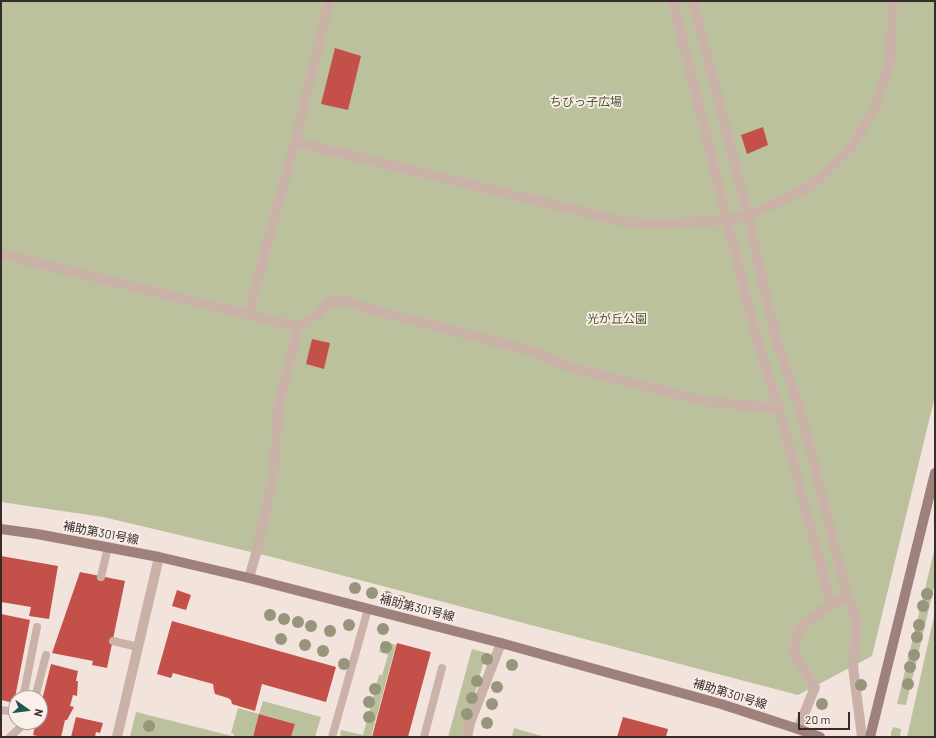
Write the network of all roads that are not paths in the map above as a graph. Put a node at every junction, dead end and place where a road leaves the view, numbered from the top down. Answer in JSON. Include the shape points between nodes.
{"nodes":[{"id":1,"x":329,"y":1,"type":"edge"},
{"id":2,"x":673,"y":1,"type":"edge"},
{"id":3,"x":693,"y":1,"type":"edge"},
{"id":4,"x":893,"y":1,"type":"edge"},
{"id":5,"x":295,"y":142,"type":"junction"},
{"id":6,"x":748,"y":216,"type":"junction"},
{"id":7,"x":727,"y":220,"type":"junction"},
{"id":8,"x":1,"y":254,"type":"edge"},
{"id":9,"x":248,"y":315,"type":"junction"},
{"id":10,"x":298,"y":327,"type":"junction"},
{"id":11,"x":779,"y":409,"type":"junction"},
{"id":12,"x":935,"y":473,"type":"edge"},
{"id":13,"x":1,"y":529,"type":"edge"},
{"id":14,"x":108,"y":547,"type":"junction"},
{"id":15,"x":159,"y":557,"type":"junction"},
{"id":16,"x":102,"y":577,"type":"dead end"},
{"id":17,"x":249,"y":578,"type":"junction"},
{"id":18,"x":848,"y":598,"type":"junction"},
{"id":19,"x":831,"y":604,"type":"junction"},
{"id":20,"x":368,"y":609,"type":"junction"},
{"id":21,"x":37,"y":627,"type":"dead end"},
{"id":22,"x":113,"y":641,"type":"dead end"},
{"id":23,"x":501,"y":643,"type":"junction"},
{"id":24,"x":138,"y":647,"type":"junction"},
{"id":25,"x":46,"y":655,"type":"dead end"},
{"id":26,"x":442,"y":668,"type":"dead end"},
{"id":27,"x":24,"y":690,"type":"edge"},
{"id":28,"x":37,"y":690,"type":"edge"},
{"id":29,"x":798,"y":729,"type":"junction"},
{"id":30,"x":17,"y":730,"type":"edge"},
{"id":31,"x":10,"y":737,"type":"edge"},
{"id":32,"x":117,"y":737,"type":"edge"},
{"id":33,"x":332,"y":737,"type":"edge"},
{"id":34,"x":424,"y":737,"type":"edge"},
{"id":35,"x":466,"y":737,"type":"edge"},
{"id":36,"x":820,"y":737,"type":"edge"},
{"id":37,"x":862,"y":737,"type":"edge"},
{"id":38,"x":870,"y":737,"type":"edge"}],
"edges":[{"from":1,"to":5,"type":"street"},
{"from":2,"to":7,"type":"street"},
{"from":3,"to":6,"type":"street"},
{"from":4,"to":6,"type":"street","via":[[890,61],[874,110],[852,146],[820,178],[805,189]]},
{"from":5,"to":7,"type":"street","via":[[625,222],[654,224]]},
{"from":5,"to":9,"type":"street"},
{"from":6,"to":7,"type":"street"},
{"from":6,"to":18,"type":"street","via":[[775,335],[799,406]]},
{"from":7,"to":11,"type":"street","via":[[756,337]]},
{"from":8,"to":9,"type":"street"},
{"from":9,"to":10,"type":"street"},
{"from":10,"to":11,"type":"street","via":[[318,314],[328,302],[346,300],[365,308],[532,351],[572,368],[705,401]]},
{"from":10,"to":17,"type":"street","via":[[278,409],[274,472]]},
{"from":11,"to":19,"type":"street"},
{"from":12,"to":38,"type":"street"},
{"from":13,"to":14,"type":"street","name":"補助第301号線"},
{"from":14,"to":15,"type":"street","name":"補助第301号線"},
{"from":14,"to":16,"type":"lane"},
{"from":15,"to":17,"type":"street","name":"補助第301号線"},
{"from":15,"to":24,"type":"street"},
{"from":17,"to":20,"type":"street","name":"補助第301号線"},
{"from":18,"to":19,"type":"street"},
{"from":18,"to":37,"type":"street","via":[[857,623],[853,667]]},
{"from":19,"to":29,"type":"street","via":[[799,626],[794,653],[815,687]]},
{"from":20,"to":23,"type":"street","name":"補助第301号線"},
{"from":20,"to":33,"type":"lane"},
{"from":21,"to":27,"type":"lane"},
{"from":22,"to":24,"type":"lane"},
{"from":23,"to":29,"type":"street","name":"補助第301号線","via":[[721,704]]},
{"from":23,"to":35,"type":"street"},
{"from":24,"to":32,"type":"street"},
{"from":25,"to":28,"type":"lane"},
{"from":26,"to":34,"type":"lane"},
{"from":29,"to":36,"type":"street","name":"補助第301号線"},
{"from":30,"to":31,"type":"lane"}]}
